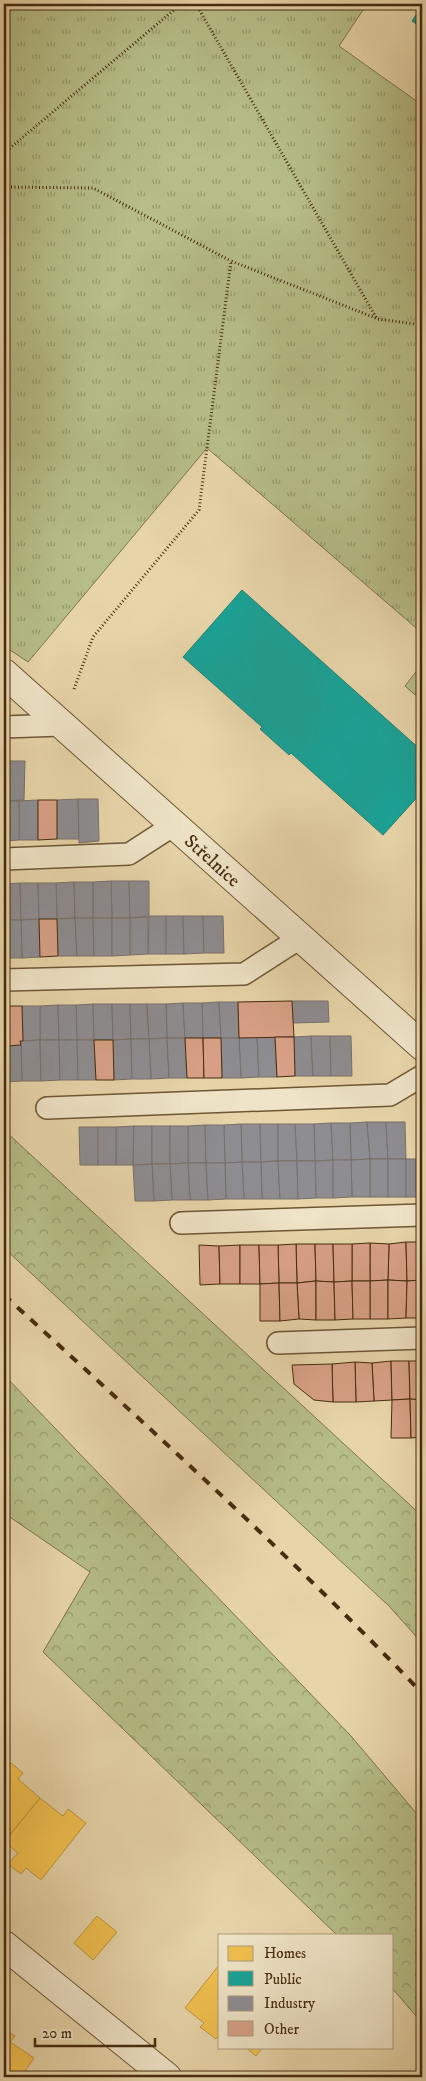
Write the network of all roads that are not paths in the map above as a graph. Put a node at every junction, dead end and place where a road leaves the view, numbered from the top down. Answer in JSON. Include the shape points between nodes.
{"nodes":[{"id":1,"x":4,"y":674,"type":"edge"},
{"id":2,"x":61,"y":725,"type":"junction"},
{"id":3,"x":4,"y":727,"type":"edge"},
{"id":4,"x":174,"y":825,"type":"junction"},
{"id":5,"x":4,"y":859,"type":"edge"},
{"id":6,"x":300,"y":938,"type":"junction"},
{"id":7,"x":4,"y":980,"type":"edge"},
{"id":8,"x":422,"y":1046,"type":"edge"},
{"id":9,"x":422,"y":1076,"type":"edge"},
{"id":10,"x":47,"y":1108,"type":"dead end"},
{"id":11,"x":422,"y":1216,"type":"edge"},
{"id":12,"x":181,"y":1223,"type":"dead end"},
{"id":13,"x":422,"y":1338,"type":"edge"},
{"id":14,"x":278,"y":1343,"type":"dead end"},
{"id":15,"x":6,"y":1949,"type":"edge"},
{"id":16,"x":167,"y":2077,"type":"edge"}],
"edges":[{"from":1,"to":2,"type":"street","name":"Střelnice"},
{"from":2,"to":3,"type":"lane"},
{"from":2,"to":4,"type":"street","name":"Střelnice"},
{"from":4,"to":5,"type":"lane","via":[[129,854]]},
{"from":4,"to":6,"type":"street","name":"Střelnice"},
{"from":6,"to":7,"type":"lane","via":[[244,974]]},
{"from":6,"to":8,"type":"street","name":"Střelnice"},
{"from":9,"to":10,"type":"lane","via":[[390,1095]]},
{"from":11,"to":12,"type":"lane"},
{"from":13,"to":14,"type":"lane"},
{"from":15,"to":16,"type":"street"}]}
